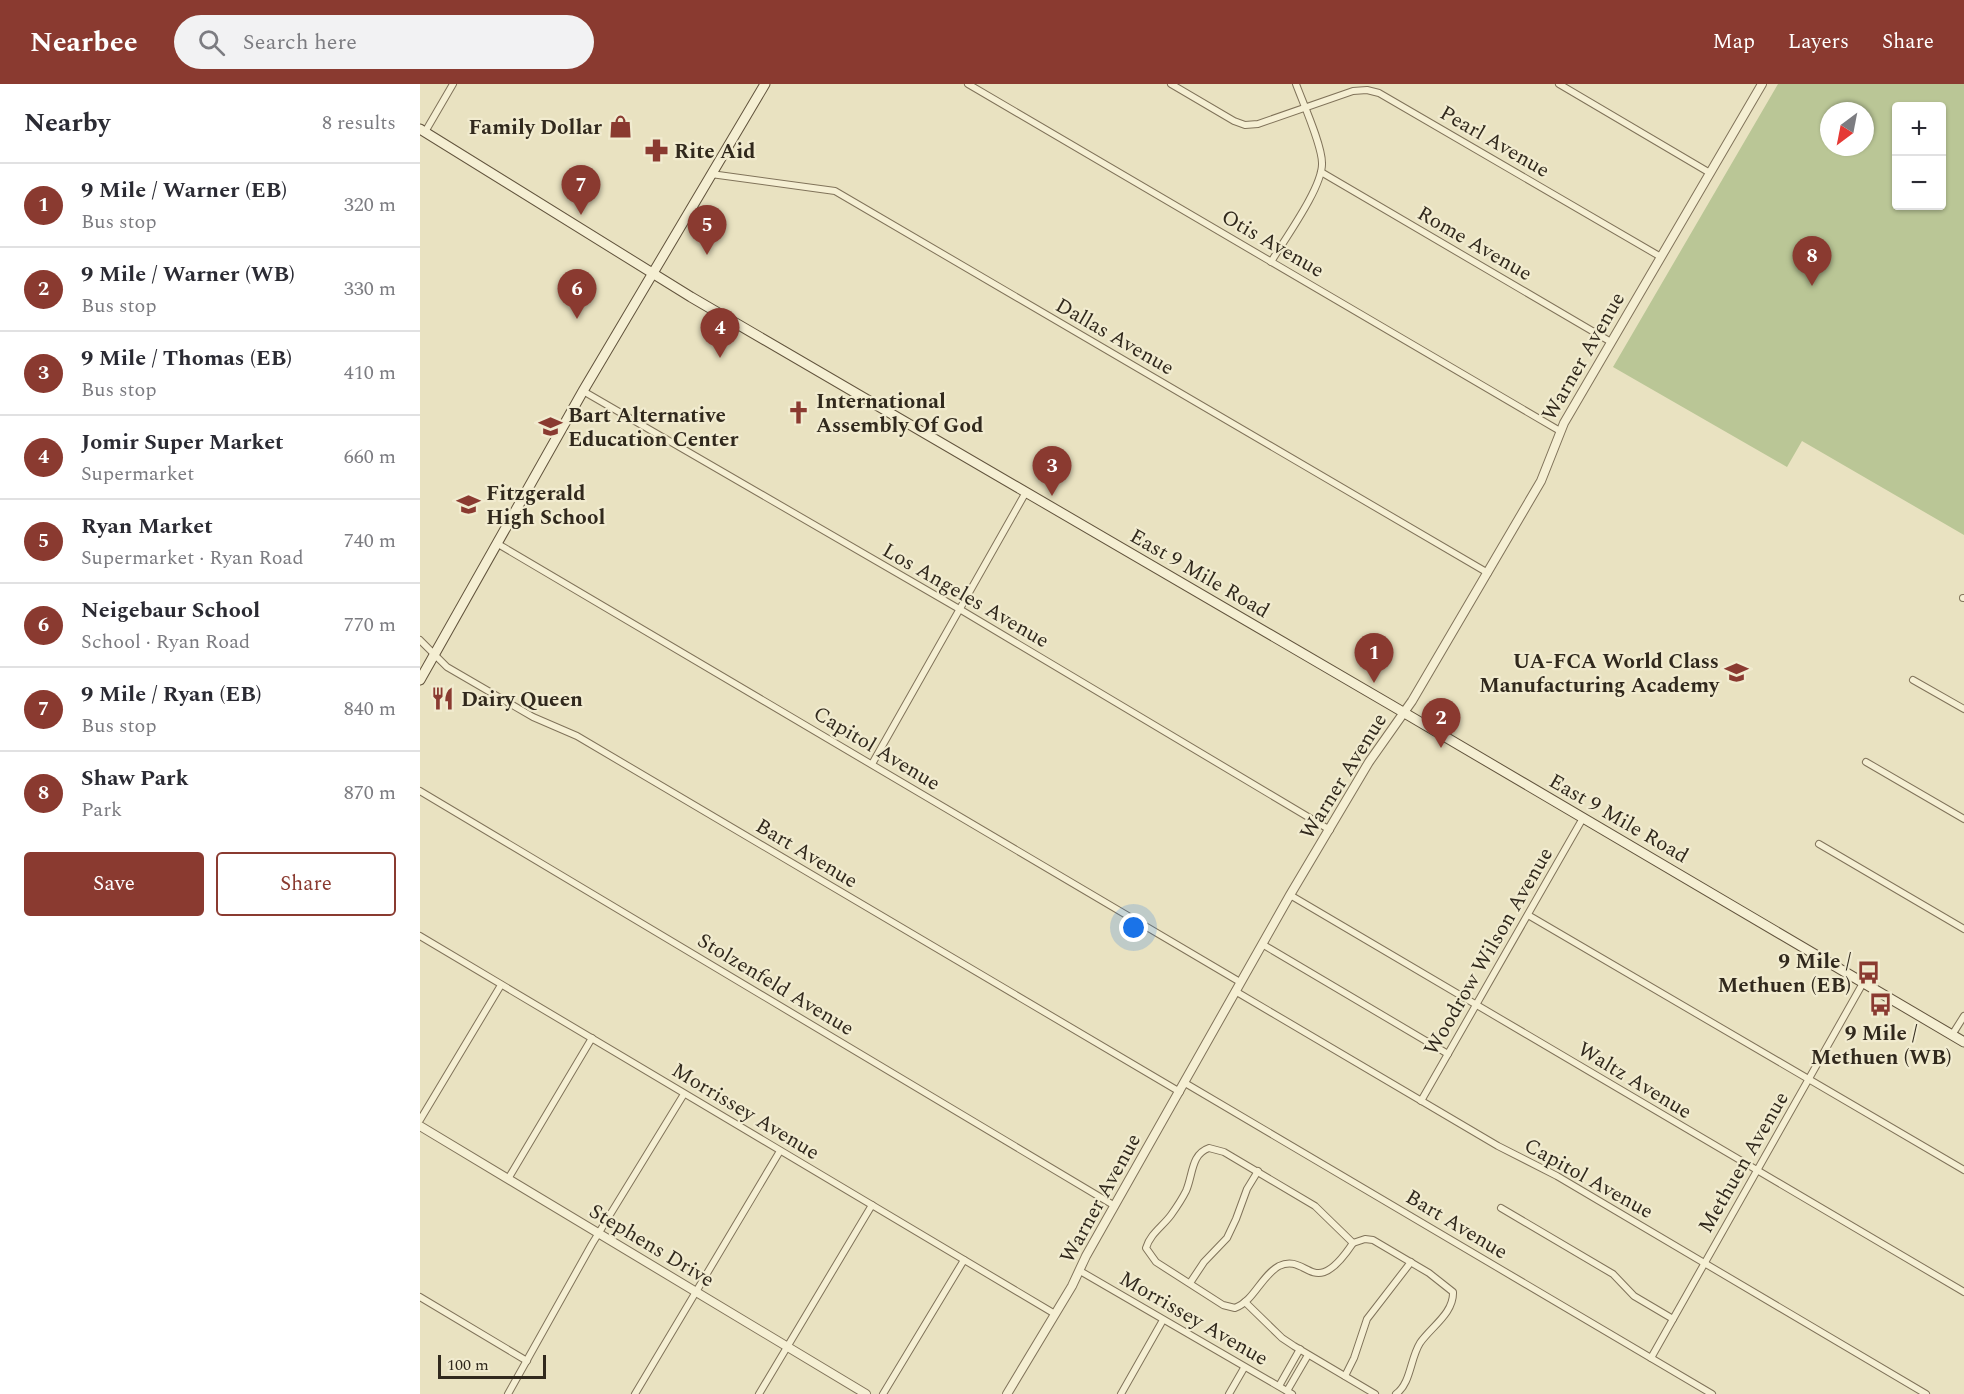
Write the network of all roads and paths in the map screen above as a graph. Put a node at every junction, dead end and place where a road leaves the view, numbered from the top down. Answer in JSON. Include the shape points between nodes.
{"nodes":[{"id":1,"x":453,"y":84,"type":"edge"},
{"id":2,"x":765,"y":84,"type":"edge"},
{"id":3,"x":968,"y":84,"type":"edge"},
{"id":4,"x":1171,"y":84,"type":"edge"},
{"id":5,"x":1296,"y":84,"type":"edge"},
{"id":6,"x":1559,"y":84,"type":"edge"},
{"id":7,"x":1760,"y":84,"type":"edge"},
{"id":8,"x":1305,"y":108,"type":"junction"},
{"id":9,"x":423,"y":131,"type":"edge"},
{"id":10,"x":1321,"y":172,"type":"junction"},
{"id":11,"x":1710,"y":173,"type":"junction"},
{"id":12,"x":710,"y":174,"type":"junction"},
{"id":13,"x":1661,"y":257,"type":"junction"},
{"id":14,"x":1271,"y":262,"type":"junction"},
{"id":15,"x":652,"y":273,"type":"junction"},
{"id":16,"x":1611,"y":342,"type":"junction"},
{"id":17,"x":583,"y":391,"type":"junction"},
{"id":18,"x":1560,"y":431,"type":"junction"},
{"id":19,"x":1026,"y":492,"type":"junction"},
{"id":20,"x":498,"y":544,"type":"junction"},
{"id":21,"x":1488,"y":573,"type":"junction"},
{"id":22,"x":961,"y":610,"type":"junction"},
{"id":23,"x":420,"y":640,"type":"edge"},
{"id":24,"x":435,"y":654,"type":"junction"},
{"id":25,"x":420,"y":680,"type":"edge"},
{"id":26,"x":1914,"y":680,"type":"dead end"},
{"id":27,"x":1964,"y":709,"type":"edge"},
{"id":28,"x":1404,"y":712,"type":"junction"},
{"id":29,"x":1866,"y":762,"type":"dead end"},
{"id":30,"x":872,"y":764,"type":"junction"},
{"id":31,"x":420,"y":791,"type":"edge"},
{"id":32,"x":1583,"y":818,"type":"junction"},
{"id":33,"x":1964,"y":819,"type":"edge"},
{"id":34,"x":1330,"y":830,"type":"junction"},
{"id":35,"x":1819,"y":844,"type":"dead end"},
{"id":36,"x":1290,"y":895,"type":"junction"},
{"id":37,"x":1528,"y":915,"type":"junction"},
{"id":38,"x":1964,"y":929,"type":"edge"},
{"id":39,"x":420,"y":936,"type":"edge"},
{"id":40,"x":1262,"y":944,"type":"junction"},
{"id":41,"x":1240,"y":982,"type":"junction"},
{"id":42,"x":1863,"y":983,"type":"junction"},
{"id":43,"x":501,"y":985,"type":"junction"},
{"id":44,"x":1235,"y":991,"type":"junction"},
{"id":45,"x":1476,"y":1005,"type":"junction"},
{"id":46,"x":1964,"y":1016,"type":"edge"},
{"id":47,"x":1952,"y":1035,"type":"junction"},
{"id":48,"x":592,"y":1038,"type":"junction"},
{"id":49,"x":1964,"y":1042,"type":"edge"},
{"id":50,"x":1448,"y":1054,"type":"junction"},
{"id":51,"x":1808,"y":1080,"type":"junction"},
{"id":52,"x":1185,"y":1083,"type":"junction"},
{"id":53,"x":1180,"y":1092,"type":"junction"},
{"id":54,"x":684,"y":1094,"type":"junction"},
{"id":55,"x":1421,"y":1101,"type":"junction"},
{"id":56,"x":420,"y":1120,"type":"edge"},
{"id":57,"x":420,"y":1126,"type":"edge"},
{"id":58,"x":780,"y":1151,"type":"junction"},
{"id":59,"x":1964,"y":1170,"type":"edge"},
{"id":60,"x":1258,"y":1171,"type":"junction"},
{"id":61,"x":1757,"y":1171,"type":"junction"},
{"id":62,"x":508,"y":1179,"type":"junction"},
{"id":63,"x":872,"y":1205,"type":"junction"},
{"id":64,"x":1115,"y":1206,"type":"junction"},
{"id":65,"x":1501,"y":1208,"type":"dead end"},
{"id":66,"x":598,"y":1233,"type":"junction"},
{"id":67,"x":1353,"y":1243,"type":"junction"},
{"id":68,"x":964,"y":1260,"type":"junction"},
{"id":69,"x":1411,"y":1262,"type":"junction"},
{"id":70,"x":1704,"y":1264,"type":"junction"},
{"id":71,"x":1080,"y":1271,"type":"junction"},
{"id":72,"x":1190,"y":1283,"type":"junction"},
{"id":73,"x":696,"y":1292,"type":"junction"},
{"id":74,"x":1964,"y":1292,"type":"edge"},
{"id":75,"x":420,"y":1298,"type":"edge"},
{"id":76,"x":1245,"y":1302,"type":"junction"},
{"id":77,"x":1055,"y":1314,"type":"junction"},
{"id":78,"x":1673,"y":1319,"type":"junction"},
{"id":79,"x":1163,"y":1320,"type":"junction"},
{"id":80,"x":787,"y":1346,"type":"junction"},
{"id":81,"x":1300,"y":1349,"type":"junction"},
{"id":82,"x":1308,"y":1355,"type":"junction"},
{"id":83,"x":1651,"y":1358,"type":"junction"},
{"id":84,"x":526,"y":1361,"type":"junction"},
{"id":85,"x":1244,"y":1368,"type":"junction"},
{"id":86,"x":1345,"y":1376,"type":"junction"},
{"id":87,"x":1279,"y":1386,"type":"junction"},
{"id":88,"x":1289,"y":1393,"type":"edge"},
{"id":89,"x":508,"y":1394,"type":"edge"},
{"id":90,"x":635,"y":1394,"type":"edge"},
{"id":91,"x":759,"y":1394,"type":"edge"},
{"id":92,"x":866,"y":1394,"type":"edge"},
{"id":93,"x":883,"y":1394,"type":"edge"},
{"id":94,"x":1007,"y":1394,"type":"edge"},
{"id":95,"x":1121,"y":1394,"type":"edge"},
{"id":96,"x":1229,"y":1394,"type":"edge"},
{"id":97,"x":1375,"y":1394,"type":"edge"},
{"id":98,"x":1396,"y":1394,"type":"edge"},
{"id":99,"x":1713,"y":1394,"type":"edge"},
{"id":100,"x":1926,"y":1394,"type":"edge"}],
"edges":[{"from":1,"to":9,"type":"street"},
{"from":2,"to":12,"type":"main road"},
{"from":3,"to":14,"type":"street","name":"Otis Avenue"},
{"from":4,"to":8,"type":"street","via":[[1245,125]]},
{"from":5,"to":8,"type":"street"},
{"from":6,"to":11,"type":"street"},
{"from":7,"to":11,"type":"street","name":"Warner Avenue"},
{"from":8,"to":10,"type":"street","via":[[1320,151]]},
{"from":8,"to":13,"type":"street","name":"Pearl Avenue","via":[[1353,91],[1380,93]]},
{"from":9,"to":15,"type":"main road","name":"East 9 Mile Road"},
{"from":10,"to":14,"type":"street"},
{"from":10,"to":16,"type":"street","name":"Rome Avenue"},
{"from":11,"to":13,"type":"street","name":"Warner Avenue"},
{"from":12,"to":15,"type":"main road"},
{"from":12,"to":21,"type":"street","name":"Dallas Avenue","via":[[835,191]]},
{"from":13,"to":16,"type":"street","name":"Warner Avenue"},
{"from":14,"to":18,"type":"street","name":"Otis Avenue"},
{"from":15,"to":17,"type":"main road"},
{"from":15,"to":19,"type":"main road","name":"East 9 Mile Road"},
{"from":16,"to":18,"type":"street","name":"Warner Avenue"},
{"from":17,"to":20,"type":"main road"},
{"from":17,"to":22,"type":"street","name":"Los Angeles Avenue"},
{"from":18,"to":21,"type":"street","name":"Warner Avenue","via":[[1541,481]]},
{"from":19,"to":22,"type":"street"},
{"from":19,"to":28,"type":"main road","name":"East 9 Mile Road"},
{"from":20,"to":24,"type":"main road"},
{"from":20,"to":30,"type":"street","name":"Capitol Avenue"},
{"from":21,"to":28,"type":"street","name":"Warner Avenue"},
{"from":22,"to":30,"type":"street"},
{"from":22,"to":34,"type":"street","name":"Los Angeles Avenue"},
{"from":23,"to":24,"type":"street","name":"Bart Avenue"},
{"from":24,"to":25,"type":"main road"},
{"from":24,"to":53,"type":"street","name":"Bart Avenue","via":[[447,667],[577,736]]},
{"from":26,"to":27,"type":"street"},
{"from":28,"to":32,"type":"main road","name":"East 9 Mile Road"},
{"from":28,"to":34,"type":"street","name":"Warner Avenue","via":[[1373,755]]},
{"from":29,"to":33,"type":"street"},
{"from":30,"to":41,"type":"street","name":"Capitol Avenue"},
{"from":31,"to":64,"type":"street","name":"Stolzenfeld Avenue"},
{"from":32,"to":37,"type":"street","name":"Woodrow Wilson Avenue"},
{"from":32,"to":42,"type":"main road","name":"East 9 Mile Road"},
{"from":34,"to":36,"type":"street","name":"Warner Avenue"},
{"from":35,"to":38,"type":"street"},
{"from":36,"to":40,"type":"street","name":"Warner Avenue"},
{"from":36,"to":45,"type":"street","name":"Waltz Avenue"},
{"from":37,"to":45,"type":"street","name":"Woodrow Wilson Avenue"},
{"from":37,"to":51,"type":"street"},
{"from":39,"to":43,"type":"street","name":"Morrissey Avenue"},
{"from":40,"to":41,"type":"street","name":"Warner Avenue"},
{"from":40,"to":50,"type":"street"},
{"from":41,"to":44,"type":"street","name":"Warner Avenue"},
{"from":42,"to":47,"type":"main road","name":"East 9 Mile Road"},
{"from":42,"to":51,"type":"street","name":"Methuen Avenue"},
{"from":43,"to":48,"type":"street","name":"Morrissey Avenue"},
{"from":43,"to":56,"type":"street"},
{"from":44,"to":52,"type":"street","name":"Warner Avenue"},
{"from":44,"to":55,"type":"street","name":"Capitol Avenue"},
{"from":45,"to":50,"type":"street","name":"Woodrow Wilson Avenue"},
{"from":45,"to":61,"type":"street","name":"Waltz Avenue"},
{"from":46,"to":47,"type":"street"},
{"from":47,"to":49,"type":"main road","name":"East 9 Mile Road"},
{"from":48,"to":54,"type":"street","name":"Morrissey Avenue"},
{"from":48,"to":62,"type":"street"},
{"from":50,"to":55,"type":"street","name":"Woodrow Wilson Avenue"},
{"from":51,"to":59,"type":"street"},
{"from":51,"to":61,"type":"street","name":"Methuen Avenue"},
{"from":52,"to":53,"type":"street","name":"Warner Avenue"},
{"from":52,"to":83,"type":"street","name":"Bart Avenue"},
{"from":53,"to":64,"type":"street","name":"Warner Avenue"},
{"from":54,"to":58,"type":"street","name":"Morrissey Avenue"},
{"from":54,"to":66,"type":"street"},
{"from":55,"to":70,"type":"street","name":"Capitol Avenue"},
{"from":57,"to":62,"type":"street","name":"Stephens Drive"},
{"from":58,"to":63,"type":"street","name":"Morrissey Avenue"},
{"from":58,"to":73,"type":"street"},
{"from":60,"to":67,"type":"street","via":[[1315,1206]]},
{"from":60,"to":72,"type":"street","via":[[1227,1238]]},
{"from":60,"to":72,"type":"street","via":[[1209,1148],[1202,1150],[1194,1163],[1185,1192],[1146,1248],[1156,1262]]},
{"from":61,"to":70,"type":"street","name":"Methuen Avenue"},
{"from":61,"to":74,"type":"street","name":"Waltz Avenue"},
{"from":62,"to":66,"type":"street","name":"Stephens Drive"},
{"from":63,"to":68,"type":"street","name":"Morrissey Avenue"},
{"from":63,"to":80,"type":"street"},
{"from":64,"to":71,"type":"street","name":"Warner Avenue"},
{"from":65,"to":78,"type":"street","via":[[1613,1274],[1634,1296]]},
{"from":66,"to":73,"type":"street","name":"Stephens Drive"},
{"from":66,"to":84,"type":"street"},
{"from":67,"to":69,"type":"street","via":[[1373,1240]]},
{"from":67,"to":76,"type":"street","via":[[1330,1271],[1313,1273],[1289,1263],[1275,1269]]},
{"from":68,"to":77,"type":"street","name":"Morrissey Avenue"},
{"from":68,"to":93,"type":"street"},
{"from":69,"to":86,"type":"street","via":[[1367,1319]]},
{"from":69,"to":98,"type":"street","via":[[1453,1292],[1453,1300],[1420,1344],[1405,1383]]},
{"from":70,"to":78,"type":"street","name":"Methuen Avenue"},
{"from":70,"to":100,"type":"street","name":"Capitol Avenue"},
{"from":71,"to":77,"type":"street","name":"Warner Avenue"},
{"from":71,"to":79,"type":"street","name":"Morrissey Avenue"},
{"from":72,"to":76,"type":"street","via":[[1229,1307]]},
{"from":73,"to":80,"type":"street","name":"Stephens Drive"},
{"from":73,"to":90,"type":"street"},
{"from":75,"to":84,"type":"street"},
{"from":76,"to":81,"type":"street","via":[[1282,1338]]},
{"from":77,"to":94,"type":"street","name":"Warner Avenue"},
{"from":78,"to":83,"type":"street","name":"Methuen Avenue"},
{"from":79,"to":85,"type":"street","name":"Morrissey Avenue"},
{"from":79,"to":95,"type":"street"},
{"from":80,"to":91,"type":"street"},
{"from":80,"to":92,"type":"street","name":"Stephens Drive"},
{"from":81,"to":82,"type":"street"},
{"from":81,"to":87,"type":"street"},
{"from":82,"to":86,"type":"street"},
{"from":82,"to":88,"type":"street"},
{"from":83,"to":99,"type":"street","name":"Bart Avenue"},
{"from":84,"to":89,"type":"street"},
{"from":85,"to":87,"type":"street","name":"Morrissey Avenue"},
{"from":85,"to":96,"type":"street"},
{"from":86,"to":97,"type":"street"},
{"from":87,"to":88,"type":"street","name":"Morrissey Avenue"}]}
